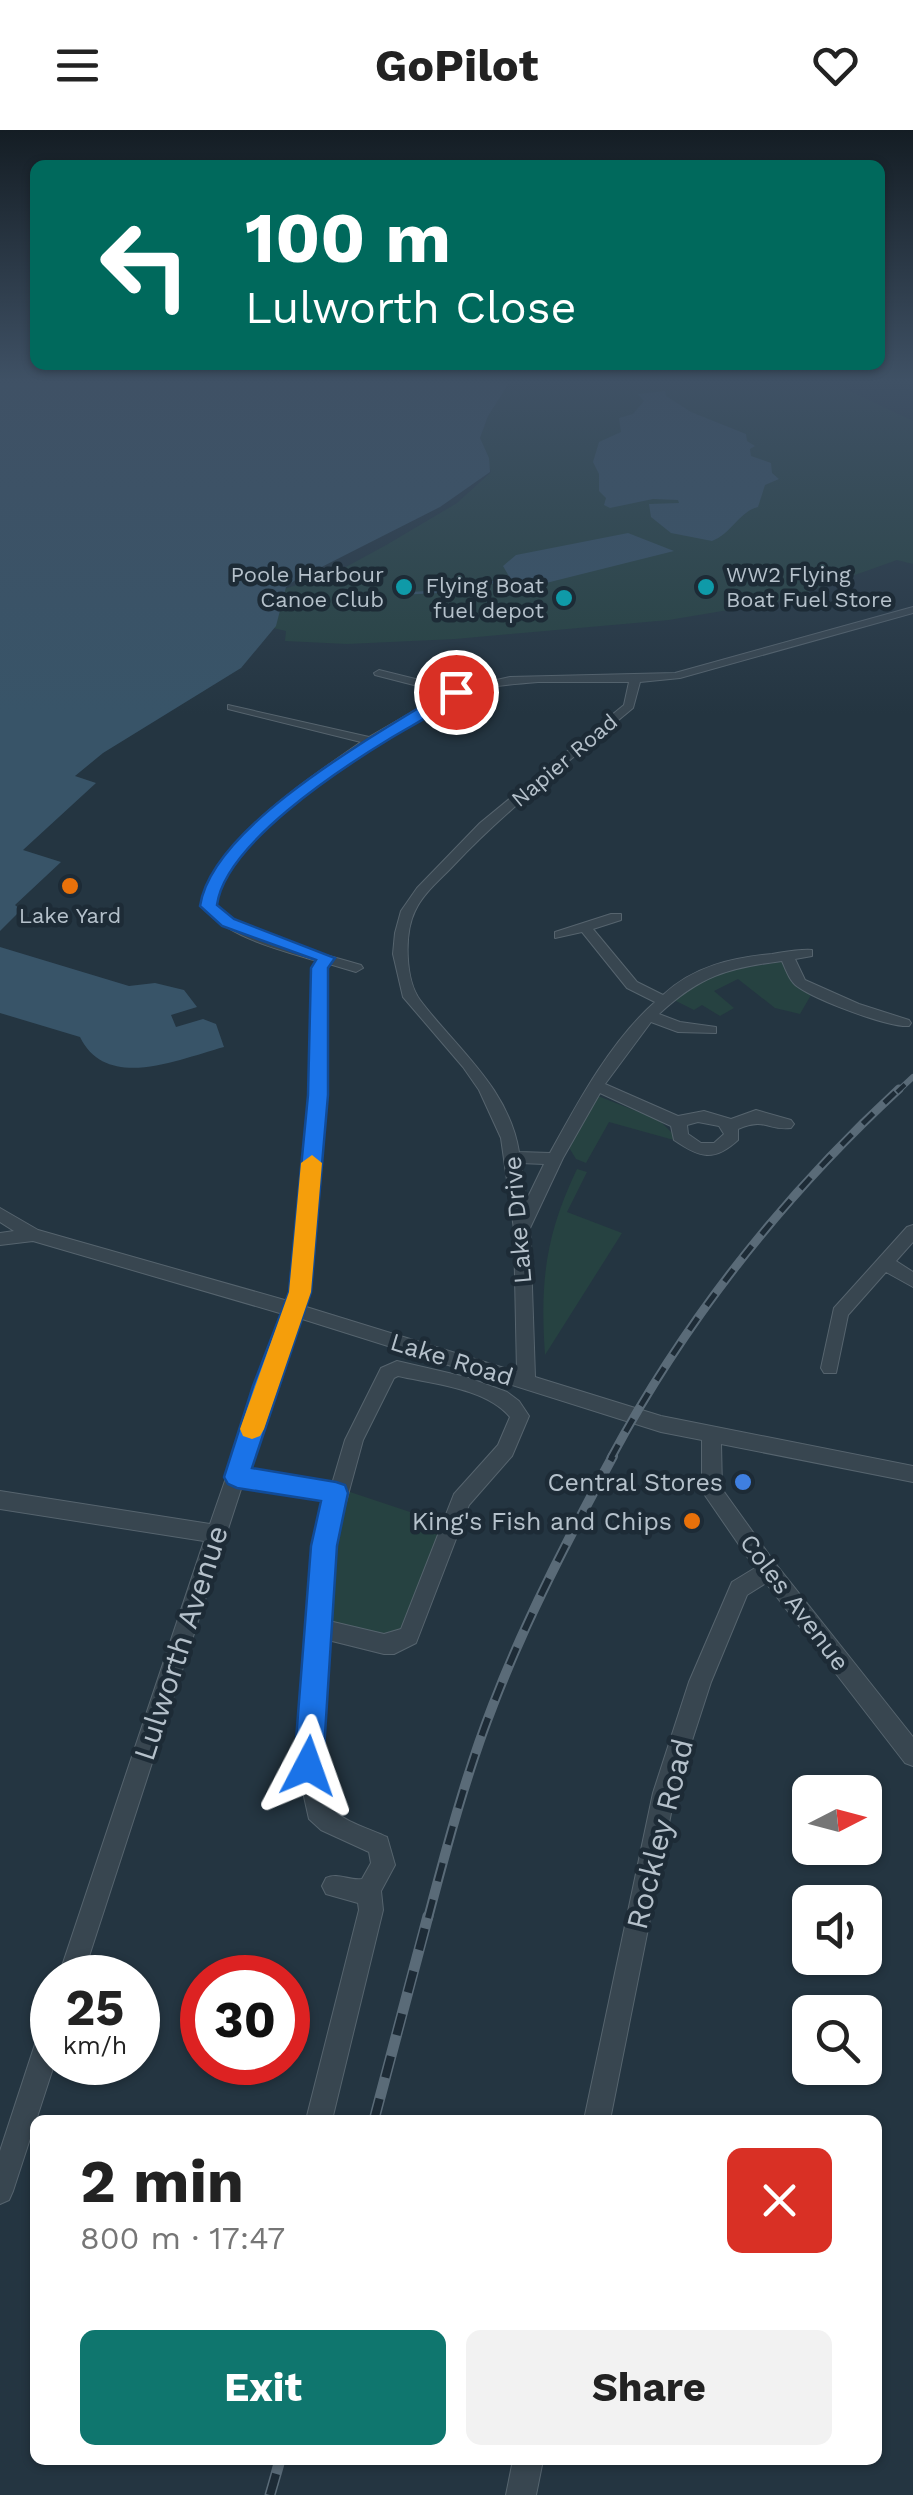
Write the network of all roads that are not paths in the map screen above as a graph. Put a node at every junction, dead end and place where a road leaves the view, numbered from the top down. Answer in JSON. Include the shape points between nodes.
{"nodes":[{"id":1,"x":913,"y":610,"type":"edge"},
{"id":2,"x":379,"y":673,"type":"dead end"},
{"id":3,"x":635,"y":680,"type":"junction"},
{"id":4,"x":456,"y":692,"type":"junction"},
{"id":5,"x":232,"y":707,"type":"dead end"},
{"id":6,"x":373,"y":741,"type":"junction"},
{"id":7,"x":616,"y":917,"type":"dead end"},
{"id":8,"x":585,"y":928,"type":"junction"},
{"id":9,"x":560,"y":935,"type":"dead end"},
{"id":10,"x":807,"y":953,"type":"dead end"},
{"id":11,"x":786,"y":956,"type":"junction"},
{"id":12,"x":326,"y":958,"type":"junction"},
{"id":13,"x":356,"y":968,"type":"dead end"},
{"id":14,"x":402,"y":971,"type":"joint"},
{"id":15,"x":662,"y":1000,"type":"junction"},
{"id":16,"x":647,"y":1015,"type":"junction"},
{"id":17,"x":904,"y":1024,"type":"dead end"},
{"id":18,"x":712,"y":1030,"type":"dead end"},
{"id":19,"x":598,"y":1087,"type":"junction"},
{"id":20,"x":679,"y":1123,"type":"junction"},
{"id":21,"x":786,"y":1124,"type":"dead end"},
{"id":22,"x":730,"y":1126,"type":"junction"},
{"id":23,"x":513,"y":1157,"type":"junction"},
{"id":24,"x":553,"y":1159,"type":"junction"},
{"id":25,"x":0,"y":1214,"type":"edge"},
{"id":26,"x":522,"y":1229,"type":"junction"},
{"id":27,"x":913,"y":1231,"type":"edge"},
{"id":28,"x":33,"y":1235,"type":"junction"},
{"id":29,"x":0,"y":1239,"type":"edge"},
{"id":30,"x":885,"y":1263,"type":"junction"},
{"id":31,"x":913,"y":1280,"type":"edge"},
{"id":32,"x":294,"y":1310,"type":"junction"},
{"id":33,"x":830,"y":1368,"type":"dead end"},
{"id":34,"x":526,"y":1382,"type":"junction"},
{"id":35,"x":711,"y":1436,"type":"junction"},
{"id":36,"x":913,"y":1474,"type":"edge"},
{"id":37,"x":237,"y":1477,"type":"junction"},
{"id":38,"x":336,"y":1493,"type":"junction"},
{"id":39,"x":0,"y":1500,"type":"edge"},
{"id":40,"x":217,"y":1534,"type":"junction"},
{"id":41,"x":768,"y":1570,"type":"junction"},
{"id":42,"x":319,"y":1628,"type":"junction"},
{"id":43,"x":913,"y":1755,"type":"edge"},
{"id":44,"x":334,"y":1886,"type":"dead end"},
{"id":45,"x":369,"y":1889,"type":"junction"},
{"id":46,"x":78,"y":1955,"type":"edge"},
{"id":47,"x":35,"y":2085,"type":"edge"},
{"id":48,"x":319,"y":2115,"type":"edge"},
{"id":49,"x":599,"y":2115,"type":"edge"},
{"id":50,"x":0,"y":2191,"type":"edge"},
{"id":51,"x":527,"y":2465,"type":"edge"},
{"id":52,"x":521,"y":2495,"type":"edge"}],
"edges":[{"from":1,"to":3,"type":"street","via":[[676,676]]},
{"from":2,"to":4,"type":"street"},
{"from":3,"to":4,"type":"street","via":[[572,677]]},
{"from":3,"to":14,"type":"street","name":"Napier Road","via":[[629,706],[484,826],[422,891],[402,933]]},
{"from":4,"to":6,"type":"street"},
{"from":5,"to":6,"type":"street"},
{"from":6,"to":12,"type":"street","via":[[252,834],[211,887],[208,906],[228,923]]},
{"from":7,"to":8,"type":"street"},
{"from":8,"to":9,"type":"street"},
{"from":8,"to":15,"type":"street","via":[[632,984]]},
{"from":10,"to":11,"type":"street"},
{"from":11,"to":15,"type":"street","via":[[705,972]]},
{"from":11,"to":17,"type":"street","via":[[800,983]]},
{"from":12,"to":13,"type":"street"},
{"from":12,"to":32,"type":"street","name":"Lulworth Avenue","via":[[320,968],[318,1095]]},
{"from":14,"to":23,"type":"street","name":"Lake Drive","via":[[410,996],[486,1089]]},
{"from":15,"to":16,"type":"street"},
{"from":16,"to":18,"type":"street"},
{"from":16,"to":19,"type":"street"},
{"from":19,"to":20,"type":"street"},
{"from":19,"to":24,"type":"street"},
{"from":20,"to":22,"type":"street","via":[[702,1117]]},
{"from":20,"to":22,"type":"street","via":[[680,1136],[698,1149],[727,1144]]},
{"from":21,"to":22,"type":"street","via":[[756,1115]]},
{"from":23,"to":24,"type":"street"},
{"from":23,"to":26,"type":"street","name":"Lake Drive"},
{"from":24,"to":26,"type":"street"},
{"from":25,"to":28,"type":"street","name":"Lake Road"},
{"from":26,"to":34,"type":"street","name":"Lake Drive"},
{"from":27,"to":30,"type":"street"},
{"from":28,"to":29,"type":"street"},
{"from":28,"to":32,"type":"street","name":"Lake Road"},
{"from":30,"to":31,"type":"street"},
{"from":30,"to":33,"type":"street","via":[[840,1313]]},
{"from":32,"to":34,"type":"street","name":"Lake Road"},
{"from":32,"to":37,"type":"street","name":"Lulworth Avenue"},
{"from":34,"to":35,"type":"street","name":"Lake Road"},
{"from":35,"to":36,"type":"street","name":"Lake Road"},
{"from":35,"to":41,"type":"street","name":"Coles Avenue","via":[[712,1491]]},
{"from":37,"to":38,"type":"street"},
{"from":37,"to":40,"type":"street","name":"Lulworth Avenue"},
{"from":38,"to":42,"type":"street","via":[[324,1546]]},
{"from":38,"to":42,"type":"street","via":[[354,1440],[387,1373],[397,1368],[516,1406],[520,1416],[505,1450],[461,1500],[408,1636],[384,1644]]},
{"from":39,"to":40,"type":"street"},
{"from":40,"to":46,"type":"street","name":"Lulworth Avenue"},
{"from":41,"to":43,"type":"street","name":"Coles Avenue"},
{"from":41,"to":49,"type":"street","name":"Rockley Road","via":[[739,1590],[664,1793]]},
{"from":42,"to":45,"type":"street","via":[[308,1766],[312,1798],[323,1818],[379,1846],[382,1865]]},
{"from":44,"to":45,"type":"street"},
{"from":45,"to":48,"type":"street","via":[[371,1910]]},
{"from":47,"to":50,"type":"street"},
{"from":51,"to":52,"type":"street"}]}
